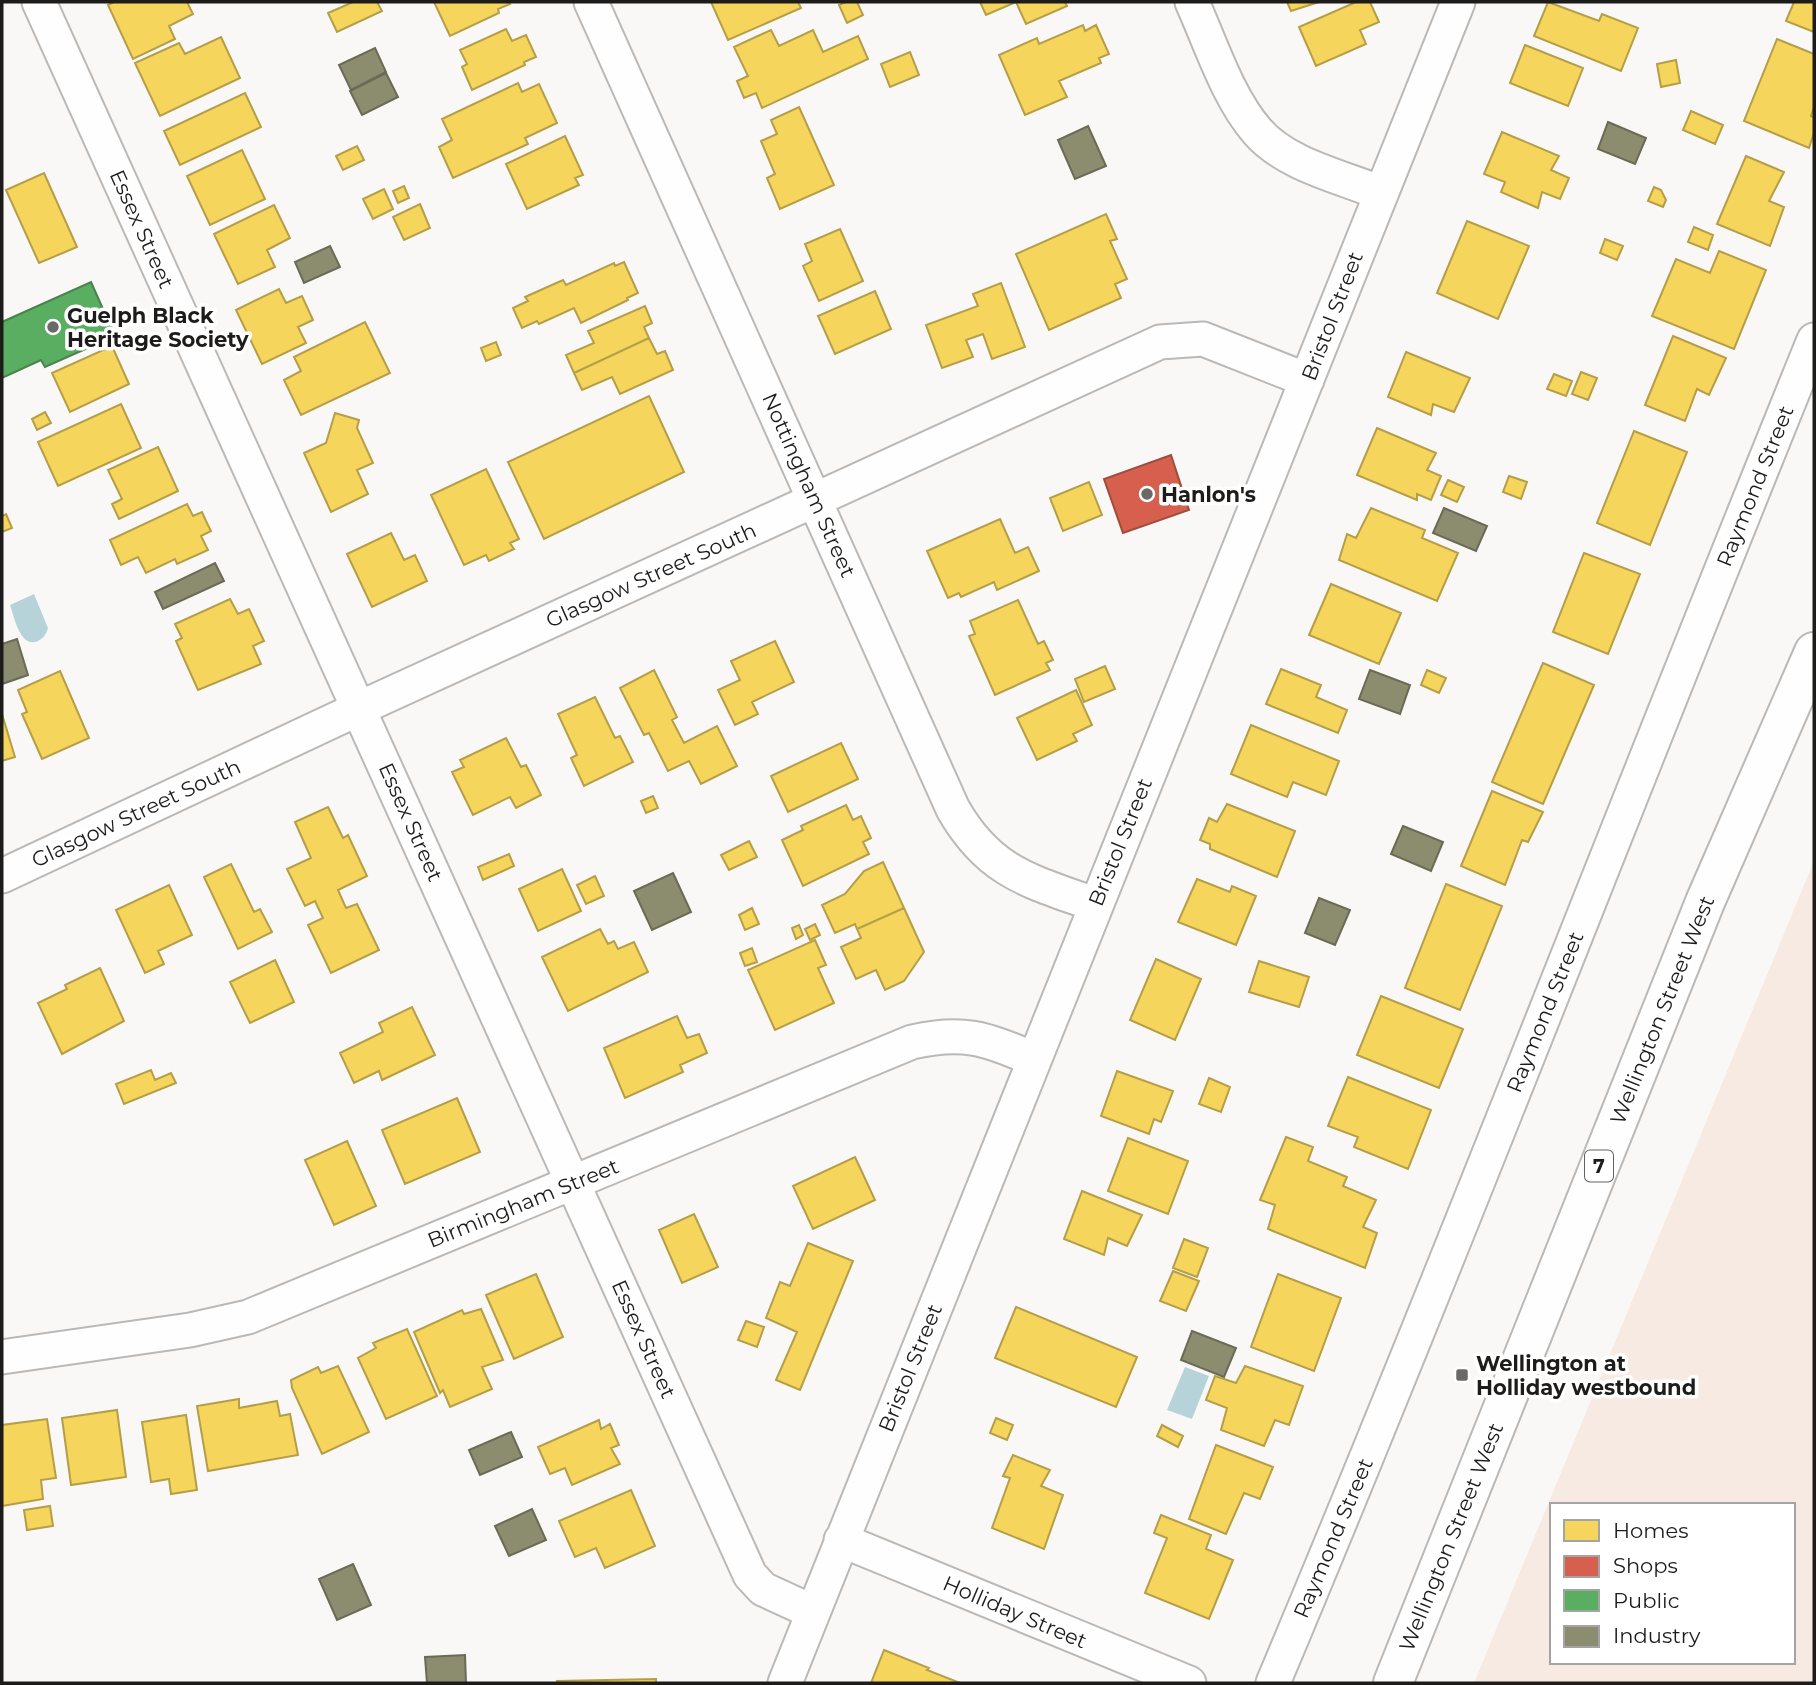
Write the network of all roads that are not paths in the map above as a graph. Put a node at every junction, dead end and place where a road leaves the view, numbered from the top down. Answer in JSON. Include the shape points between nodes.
{"nodes":[{"id":1,"x":39,"y":2,"type":"edge"},
{"id":2,"x":591,"y":2,"type":"edge"},
{"id":3,"x":1192,"y":2,"type":"edge"},
{"id":4,"x":1458,"y":2,"type":"edge"},
{"id":5,"x":1381,"y":192,"type":"junction"},
{"id":6,"x":1814,"y":340,"type":"edge"},
{"id":7,"x":1307,"y":380,"type":"junction"},
{"id":8,"x":816,"y":500,"type":"junction"},
{"id":9,"x":1814,"y":652,"type":"edge"},
{"id":10,"x":360,"y":708,"type":"junction"},
{"id":11,"x":2,"y":876,"type":"edge"},
{"id":12,"x":1094,"y":904,"type":"junction"},
{"id":13,"x":1034,"y":1059,"type":"junction"},
{"id":14,"x":573,"y":1182,"type":"junction"},
{"id":15,"x":2,"y":1357,"type":"edge"},
{"id":16,"x":841,"y":1540,"type":"junction"},
{"id":17,"x":813,"y":1612,"type":"junction"},
{"id":18,"x":785,"y":1683,"type":"edge"},
{"id":19,"x":1189,"y":1683,"type":"edge"},
{"id":20,"x":1273,"y":1683,"type":"edge"},
{"id":21,"x":1393,"y":1683,"type":"edge"}],
"edges":[{"from":1,"to":10,"type":"street","name":"Essex Street"},
{"from":2,"to":8,"type":"street","name":"Nottingham Street"},
{"from":3,"to":5,"type":"street","via":[[1257,132],[1297,159]]},
{"from":4,"to":5,"type":"street","name":"Bristol Street"},
{"from":5,"to":7,"type":"street","name":"Bristol Street"},
{"from":6,"to":20,"type":"street","name":"Raymond Street","via":[[1410,1354]]},
{"from":7,"to":8,"type":"street","name":"Glasgow Street South","via":[[1203,339],[1160,342]]},
{"from":7,"to":12,"type":"street","name":"Bristol Street"},
{"from":8,"to":10,"type":"street","name":"Glasgow Street South"},
{"from":8,"to":12,"type":"street","name":"Nottingham Street","via":[[965,830],[998,864]]},
{"from":9,"to":21,"type":"main road","name":"Wellington Street West","number":"7","via":[[1705,902]]},
{"from":10,"to":11,"type":"street","name":"Glasgow Street South"},
{"from":10,"to":14,"type":"street","name":"Essex Street"},
{"from":12,"to":13,"type":"street","name":"Bristol Street"},
{"from":13,"to":14,"type":"street","name":"Birmingham Street","via":[[988,1040],[959,1035],[912,1042]]},
{"from":13,"to":16,"type":"street","name":"Bristol Street"},
{"from":14,"to":15,"type":"street","name":"Birmingham Street","via":[[248,1317],[190,1330]]},
{"from":14,"to":17,"type":"street","name":"Essex Street","via":[[750,1575],[762,1589]]},
{"from":16,"to":17,"type":"street","name":"Bristol Street"},
{"from":16,"to":19,"type":"street","name":"Holliday Street"},
{"from":17,"to":18,"type":"street","name":"Bristol Street"}]}
